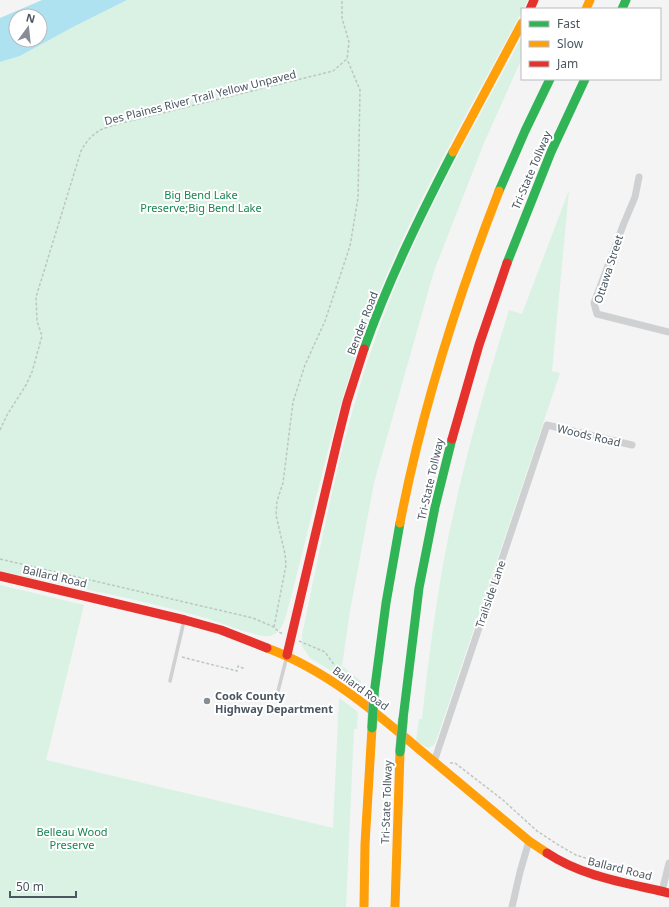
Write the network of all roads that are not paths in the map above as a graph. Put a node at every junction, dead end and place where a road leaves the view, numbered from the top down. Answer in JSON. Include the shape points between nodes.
{"nodes":[{"id":1,"x":521,"y":25,"type":"edge"},
{"id":2,"x":550,"y":80,"type":"edge"},
{"id":3,"x":584,"y":80,"type":"edge"},
{"id":4,"x":639,"y":177,"type":"dead end"},
{"id":5,"x":669,"y":332,"type":"edge"},
{"id":6,"x":547,"y":425,"type":"joint"},
{"id":7,"x":632,"y":445,"type":"dead end"},
{"id":8,"x":0,"y":576,"type":"edge"},
{"id":9,"x":185,"y":620,"type":"junction"},
{"id":10,"x":287,"y":655,"type":"junction"},
{"id":11,"x":170,"y":681,"type":"dead end"},
{"id":12,"x":278,"y":691,"type":"dead end"},
{"id":13,"x":434,"y":762,"type":"junction"},
{"id":14,"x":529,"y":841,"type":"junction"},
{"id":15,"x":669,"y":862,"type":"edge"},
{"id":16,"x":665,"y":892,"type":"edge"},
{"id":17,"x":364,"y":907,"type":"edge"},
{"id":18,"x":395,"y":907,"type":"edge"},
{"id":19,"x":512,"y":907,"type":"edge"}],
"edges":[{"from":1,"to":10,"type":"main road","name":"Bender Road","via":[[401,255],[359,366],[342,419]]},
{"from":2,"to":17,"type":"main road","name":"Tri-State Tollway","bridge":true,"via":[[516,152],[476,252],[444,349],[402,512],[374,694]]},
{"from":3,"to":18,"type":"main road","name":"Tri-State Tollway","bridge":true,"via":[[509,253],[485,323],[443,468],[420,581],[403,719]]},
{"from":4,"to":5,"type":"street","name":"Ottawa Street","via":[[635,197],[594,304],[597,314]]},
{"from":6,"to":7,"type":"street","name":"Woods Road"},
{"from":6,"to":13,"type":"street","name":"Trailside Lane"},
{"from":8,"to":9,"type":"main road","name":"Ballard Road"},
{"from":9,"to":10,"type":"main road","name":"Ballard Road"},
{"from":9,"to":11,"type":"lane"},
{"from":10,"to":12,"type":"lane"},
{"from":10,"to":13,"type":"main road","name":"Ballard Road","via":[[331,680],[375,712]]},
{"from":13,"to":14,"type":"main road","name":"Ballard Road"},
{"from":14,"to":16,"type":"main road","name":"Ballard Road","via":[[562,863],[595,876]]},
{"from":14,"to":19,"type":"street"},
{"from":15,"to":16,"type":"street"}]}
